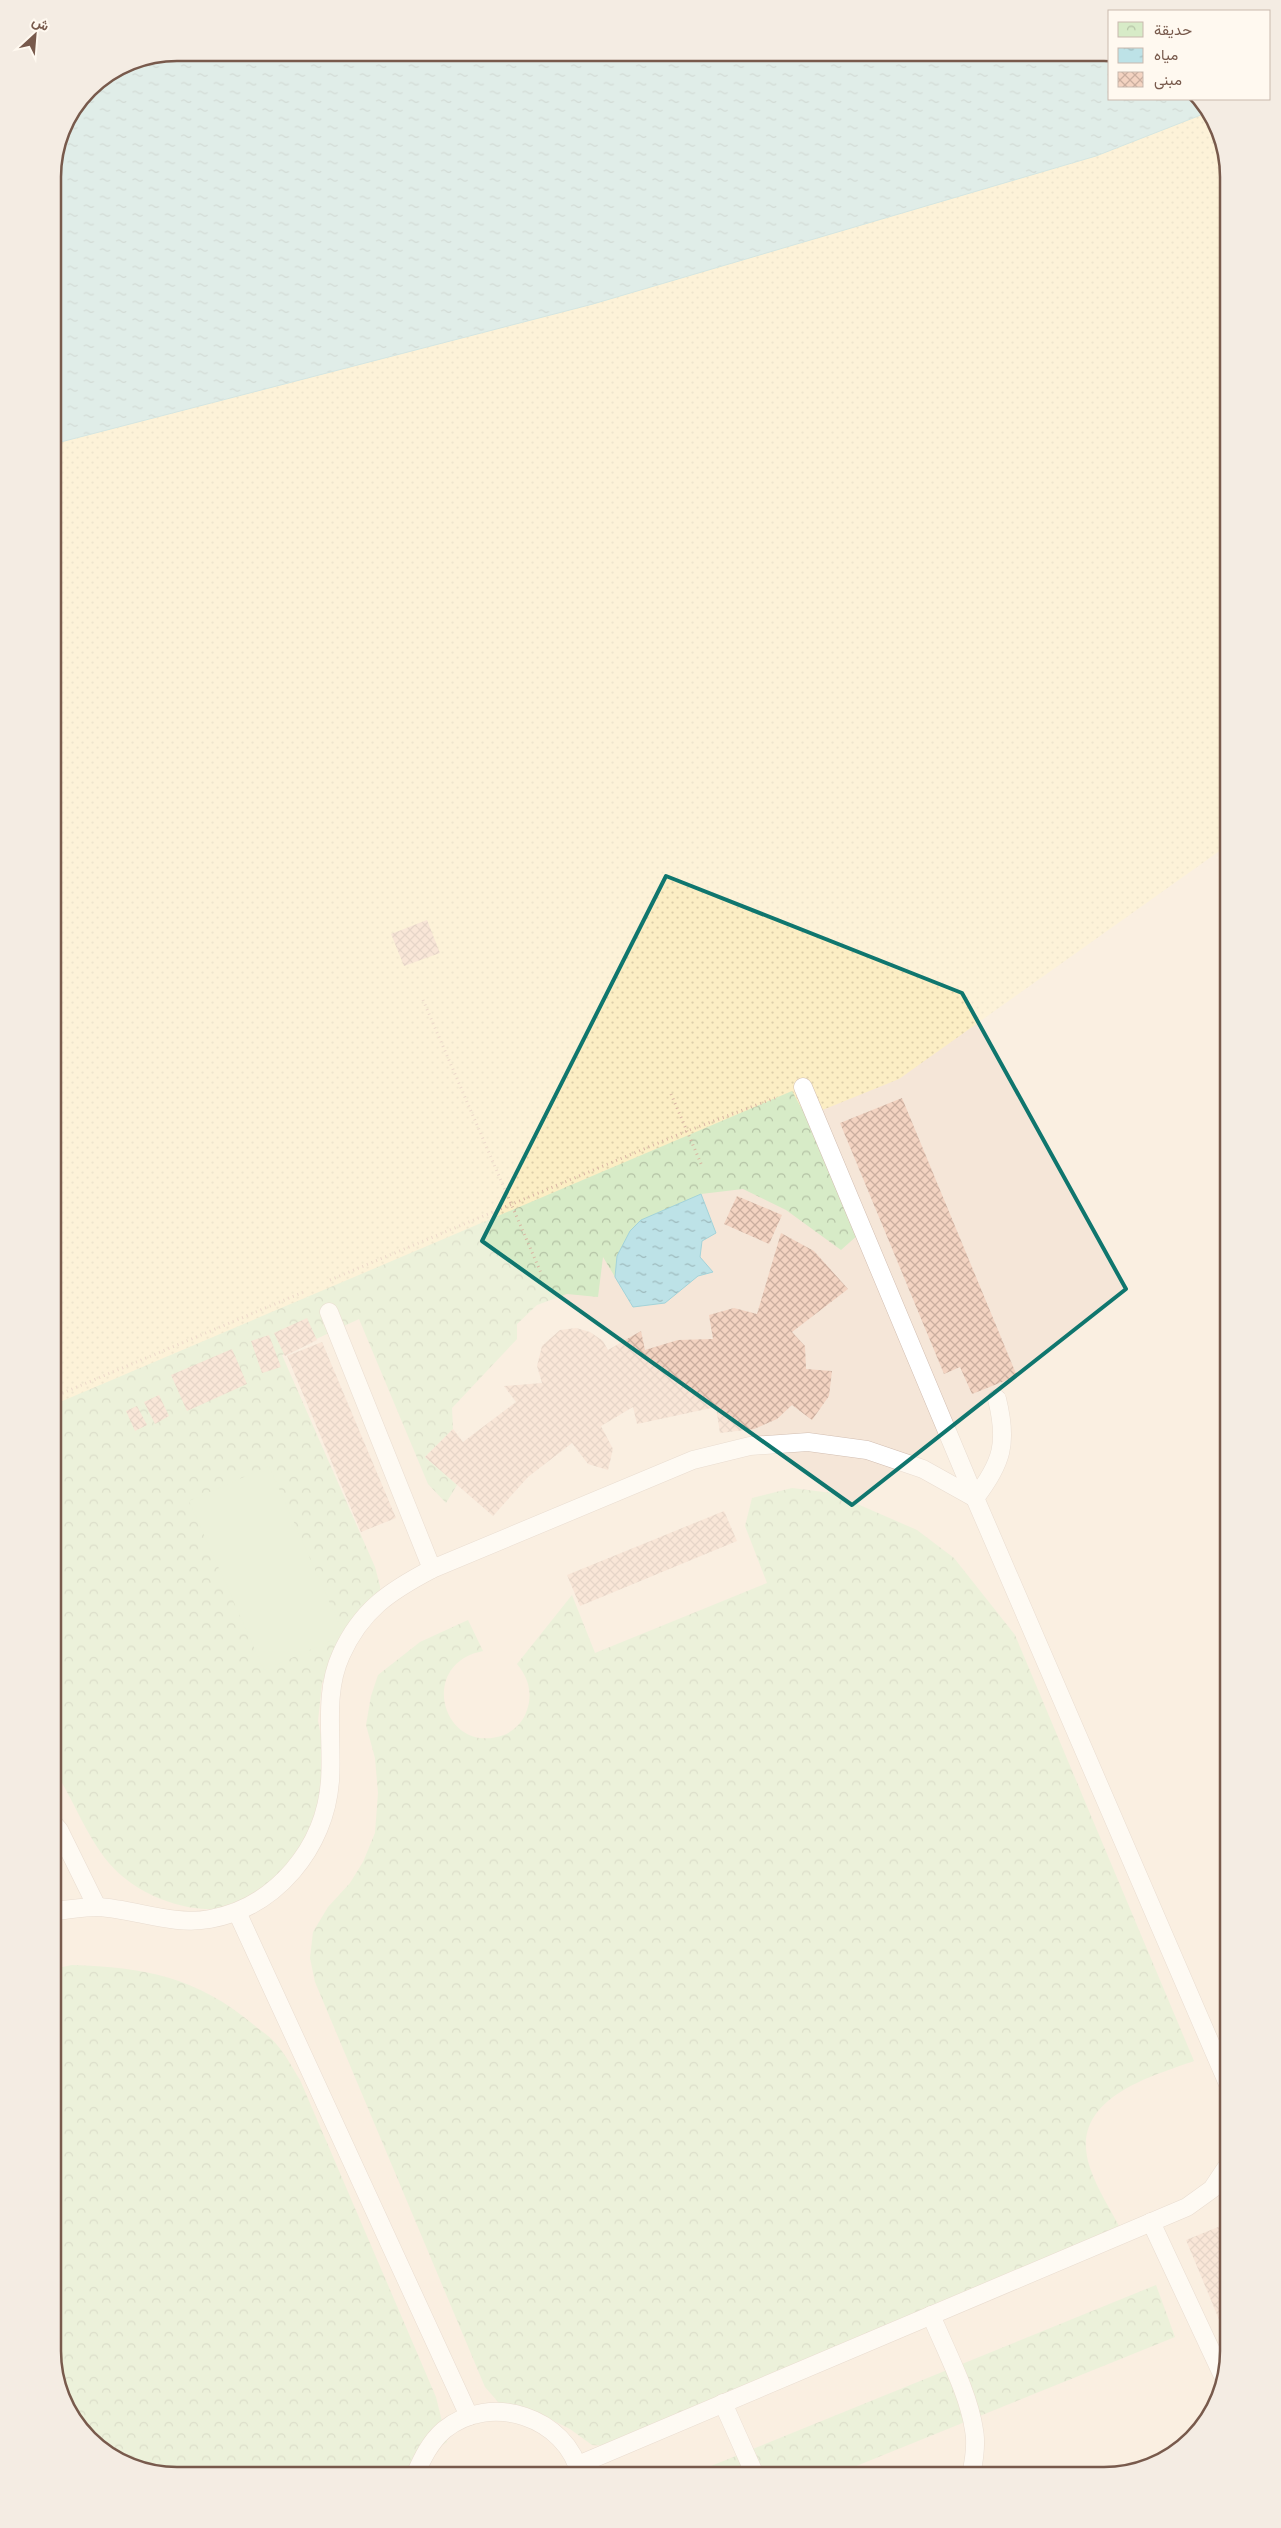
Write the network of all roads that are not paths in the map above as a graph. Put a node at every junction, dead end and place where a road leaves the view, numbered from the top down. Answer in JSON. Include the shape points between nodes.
{"nodes":[{"id":1,"x":803,"y":1087,"type":"road end"},
{"id":2,"x":329,"y":1312,"type":"dead end"},
{"id":3,"x":998,"y":1400,"type":"dead end"},
{"id":4,"x":974,"y":1498,"type":"junction"},
{"id":5,"x":432,"y":1569,"type":"junction"},
{"id":6,"x":61,"y":1834,"type":"edge"},
{"id":7,"x":97,"y":1907,"type":"junction"},
{"id":8,"x":61,"y":1910,"type":"edge"},
{"id":9,"x":237,"y":1912,"type":"junction"},
{"id":10,"x":1220,"y":2066,"type":"edge"},
{"id":11,"x":1220,"y":2176,"type":"edge"},
{"id":12,"x":1151,"y":2222,"type":"junction"},
{"id":13,"x":931,"y":2315,"type":"junction"},
{"id":14,"x":1219,"y":2367,"type":"edge"},
{"id":15,"x":723,"y":2403,"type":"junction"},
{"id":16,"x":469,"y":2416,"type":"junction"},
{"id":17,"x":419,"y":2467,"type":"edge"},
{"id":18,"x":577,"y":2467,"type":"edge"},
{"id":19,"x":585,"y":2467,"type":"edge"},
{"id":20,"x":751,"y":2467,"type":"edge"},
{"id":21,"x":973,"y":2467,"type":"edge"}],
"edges":[{"from":1,"to":4,"type":"lane"},
{"from":2,"to":5,"type":"lane"},
{"from":3,"to":4,"type":"lane","via":[[1004,1425],[1001,1452],[991,1477]]},
{"from":4,"to":5,"type":"lane","via":[[923,1469],[867,1450],[808,1442],[750,1446],[693,1460]]},
{"from":4,"to":10,"type":"lane"},
{"from":5,"to":9,"type":"lane","via":[[394,1589],[362,1618],[340,1655],[330,1697],[330,1783],[320,1824],[301,1862],[283,1883],[262,1900]]},
{"from":6,"to":7,"type":"lane"},
{"from":7,"to":8,"type":"lane"},
{"from":7,"to":9,"type":"lane","via":[[179,1920],[209,1919]]},
{"from":9,"to":16,"type":"lane"},
{"from":11,"to":12,"type":"lane","via":[[1212,2188],[1187,2207]]},
{"from":12,"to":13,"type":"lane"},
{"from":12,"to":14,"type":"lane"},
{"from":13,"to":15,"type":"lane"},
{"from":13,"to":21,"type":"lane","via":[[975,2430]]},
{"from":15,"to":19,"type":"lane"},
{"from":15,"to":20,"type":"lane"},
{"from":16,"to":17,"type":"lane","via":[[444,2430],[426,2451]]},
{"from":16,"to":18,"type":"lane","via":[[494,2411],[521,2414],[544,2425],[564,2442]]}]}
